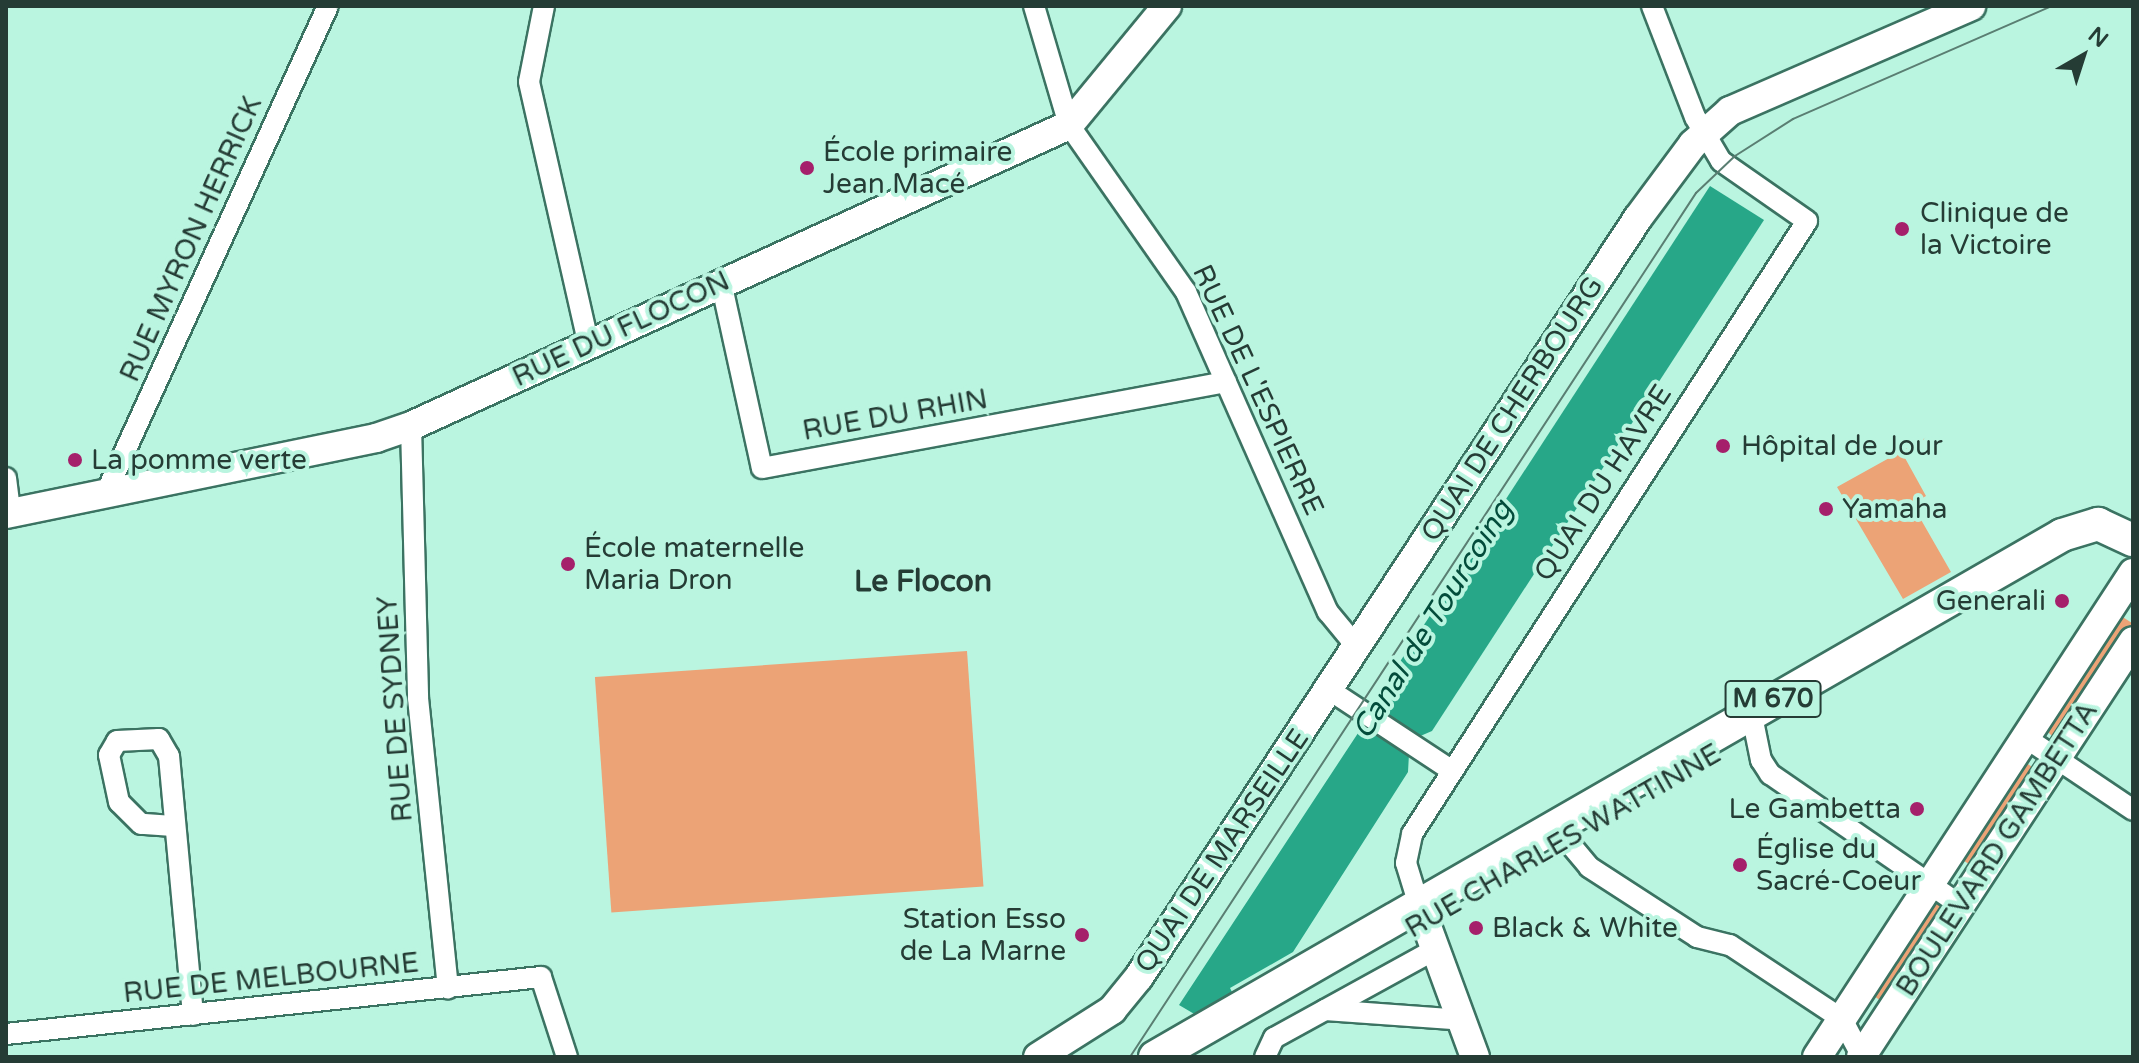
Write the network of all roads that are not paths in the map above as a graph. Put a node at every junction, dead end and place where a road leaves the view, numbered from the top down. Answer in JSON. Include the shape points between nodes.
{"nodes":[{"id":1,"x":328,"y":6,"type":"edge"},
{"id":2,"x":544,"y":6,"type":"edge"},
{"id":3,"x":1034,"y":6,"type":"edge"},
{"id":4,"x":1167,"y":6,"type":"edge"},
{"id":5,"x":1652,"y":6,"type":"edge"},
{"id":6,"x":1971,"y":6,"type":"edge"},
{"id":7,"x":1069,"y":125,"type":"junction"},
{"id":8,"x":1703,"y":133,"type":"junction"},
{"id":9,"x":721,"y":282,"type":"junction"},
{"id":10,"x":589,"y":346,"type":"junction"},
{"id":11,"x":1226,"y":382,"type":"junction"},
{"id":12,"x":411,"y":426,"type":"junction"},
{"id":13,"x":6,"y":478,"type":"edge"},
{"id":14,"x":105,"y":495,"type":"junction"},
{"id":15,"x":8,"y":514,"type":"edge"},
{"id":16,"x":2133,"y":540,"type":"edge"},
{"id":17,"x":2133,"y":564,"type":"edge"},
{"id":18,"x":2133,"y":573,"type":"edge"},
{"id":19,"x":2133,"y":641,"type":"edge"},
{"id":20,"x":1356,"y":646,"type":"junction"},
{"id":21,"x":1328,"y":689,"type":"junction"},
{"id":22,"x":1753,"y":721,"type":"junction"},
{"id":23,"x":2026,"y":738,"type":"junction"},
{"id":24,"x":2056,"y":758,"type":"junction"},
{"id":25,"x":1451,"y":770,"type":"junction"},
{"id":26,"x":2133,"y":810,"type":"edge"},
{"id":27,"x":173,"y":826,"type":"junction"},
{"id":28,"x":1565,"y":838,"type":"junction"},
{"id":29,"x":1930,"y":885,"type":"junction"},
{"id":30,"x":1960,"y":905,"type":"junction"},
{"id":31,"x":1427,"y":923,"type":"junction"},
{"id":32,"x":448,"y":988,"type":"junction"},
{"id":33,"x":1325,"y":1010,"type":"junction"},
{"id":34,"x":193,"y":1015,"type":"junction"},
{"id":35,"x":1842,"y":1019,"type":"junction"},
{"id":36,"x":1463,"y":1020,"type":"junction"},
{"id":37,"x":6,"y":1034,"type":"edge"},
{"id":38,"x":1180,"y":1054,"type":"edge"},
{"id":39,"x":567,"y":1057,"type":"edge"},
{"id":40,"x":1038,"y":1057,"type":"edge"},
{"id":41,"x":1265,"y":1057,"type":"edge"},
{"id":42,"x":1475,"y":1057,"type":"edge"},
{"id":43,"x":1817,"y":1057,"type":"edge"},
{"id":44,"x":1861,"y":1057,"type":"edge"}],
"edges":[{"from":1,"to":14,"type":"street","name":"RUE MYRON HERRICK"},
{"from":2,"to":10,"type":"street","via":[[529,82]]},
{"from":3,"to":7,"type":"street","name":"RUE DE L'ESPIERRE"},
{"from":4,"to":7,"type":"main road","name":"RUE DU FLOCON"},
{"from":5,"to":8,"type":"street"},
{"from":6,"to":8,"type":"main road","name":"QUAI DE CHERBOURG","via":[[1740,106]]},
{"from":7,"to":9,"type":"main road","name":"RUE DU FLOCON"},
{"from":7,"to":11,"type":"street","name":"RUE DE L'ESPIERRE","via":[[1180,280]]},
{"from":8,"to":20,"type":"main road","name":"QUAI DE CHERBOURG","via":[[1638,218]]},
{"from":8,"to":25,"type":"street","name":"QUAI DU HAVRE","via":[[1728,170],[1807,221]]},
{"from":9,"to":10,"type":"main road","name":"RUE DU FLOCON"},
{"from":9,"to":11,"type":"street","name":"RUE DU RHIN","via":[[762,468]]},
{"from":10,"to":12,"type":"main road","name":"RUE DU FLOCON"},
{"from":11,"to":20,"type":"street","name":"RUE DE L'ESPIERRE","via":[[1328,612]]},
{"from":12,"to":14,"type":"main road","name":"RUE DU FLOCON","via":[[376,438]]},
{"from":12,"to":32,"type":"street","name":"RUE DE SYDNEY","via":[[418,698]]},
{"from":13,"to":15,"type":"street"},
{"from":14,"to":15,"type":"main road","name":"RUE DU FLOCON"},
{"from":16,"to":22,"type":"main road","name":"RUE CHARLES WATTINNE","number":"M 670","via":[[2098,524],[2071,530]]},
{"from":17,"to":22,"type":"main road","name":"RUE CHARLES WATTINNE","number":"M 670","via":[[2101,546],[2074,550]]},
{"from":18,"to":23,"type":"main road","name":"BOULEVARD GAMBETTA"},
{"from":19,"to":24,"type":"main road","name":"BOULEVARD GAMBETTA"},
{"from":20,"to":21,"type":"main road","name":"QUAI DE CHERBOURG"},
{"from":21,"to":25,"type":"street"},
{"from":21,"to":40,"type":"main road","name":"QUAI DE MARSEILLE","via":[[1217,865],[1112,1010]]},
{"from":22,"to":28,"type":"main road","name":"RUE CHARLES WATTINNE","number":"M 670"},
{"from":22,"to":29,"type":"street","via":[[1770,774]]},
{"from":22,"to":31,"type":"main road","name":"RUE CHARLES WATTINNE","number":"M 670"},
{"from":23,"to":24,"type":"street"},
{"from":23,"to":29,"type":"main road","name":"BOULEVARD GAMBETTA"},
{"from":24,"to":26,"type":"street"},
{"from":24,"to":30,"type":"main road","name":"BOULEVARD GAMBETTA"},
{"from":25,"to":31,"type":"street","name":"QUAI DU HAVRE","via":[[1407,845],[1408,875]]},
{"from":27,"to":27,"type":"street","via":[[169,756],[159,739],[117,741],[109,755],[119,802],[141,824]]},
{"from":27,"to":34,"type":"street"},
{"from":28,"to":31,"type":"main road","name":"RUE CHARLES WATTINNE","number":"M 670"},
{"from":28,"to":35,"type":"street","via":[[1589,867],[1697,937],[1730,945]]},
{"from":29,"to":30,"type":"street"},
{"from":29,"to":35,"type":"main road","name":"BOULEVARD GAMBETTA"},
{"from":30,"to":44,"type":"main road","name":"BOULEVARD GAMBETTA"},
{"from":31,"to":33,"type":"street"},
{"from":31,"to":36,"type":"main road"},
{"from":31,"to":38,"type":"main road","name":"RUE CHARLES WATTINNE","number":"M 670"},
{"from":31,"to":38,"type":"main road","name":"RUE CHARLES WATTINNE","number":"M 670","via":[[1227,1016]]},
{"from":32,"to":34,"type":"street","name":"RUE DE MELBOURNE"},
{"from":32,"to":39,"type":"street","name":"RUE DE MELBOURNE","via":[[541,977]]},
{"from":33,"to":36,"type":"street"},
{"from":33,"to":41,"type":"street","via":[[1274,1038]]},
{"from":34,"to":37,"type":"street","name":"RUE DE MELBOURNE"},
{"from":35,"to":43,"type":"main road","name":"BOULEVARD GAMBETTA"},
{"from":35,"to":44,"type":"street"},
{"from":36,"to":42,"type":"main road"}]}
